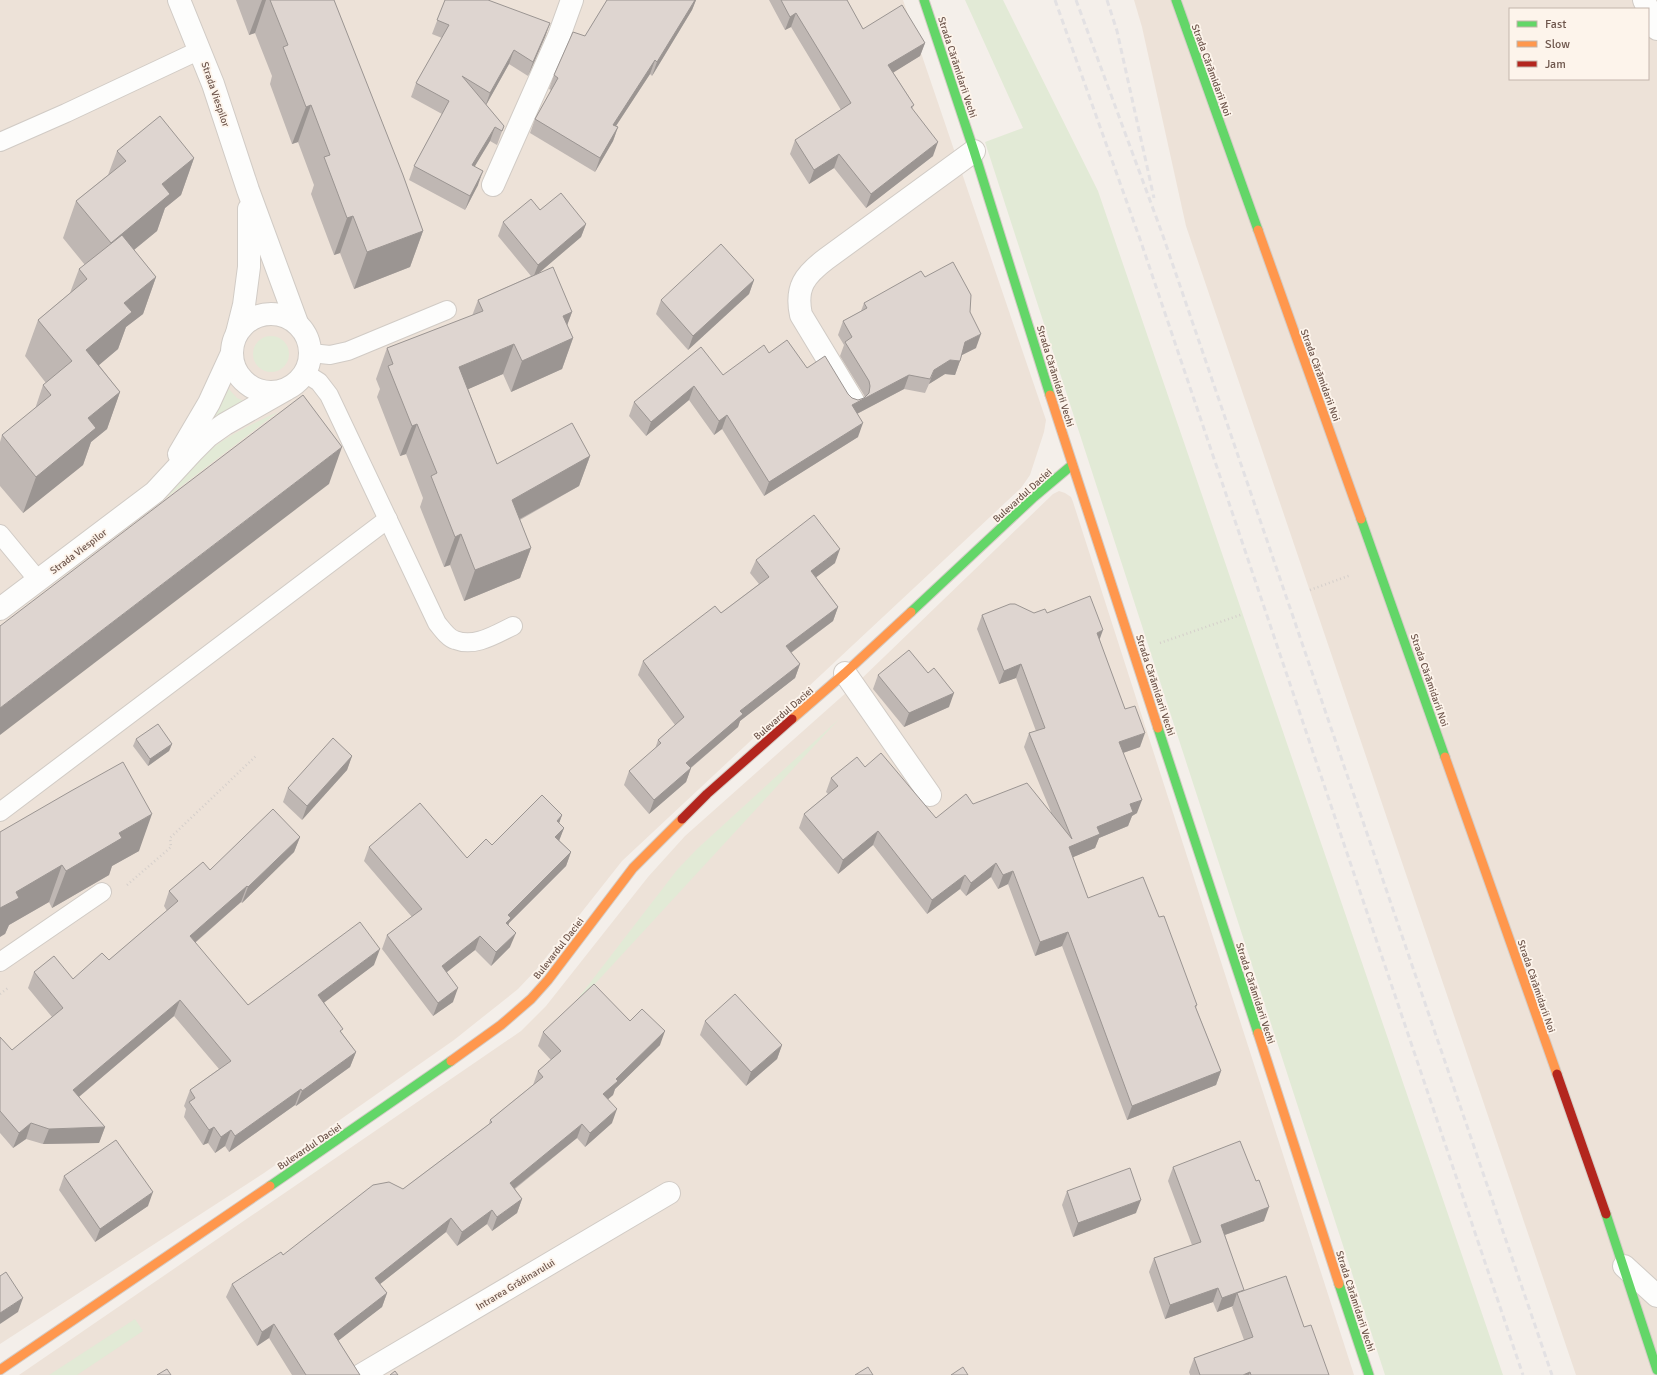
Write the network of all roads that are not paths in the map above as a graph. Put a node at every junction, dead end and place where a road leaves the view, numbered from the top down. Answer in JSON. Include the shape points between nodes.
{"nodes":[{"id":1,"x":179,"y":0,"type":"edge"},
{"id":2,"x":572,"y":0,"type":"edge"},
{"id":3,"x":924,"y":0,"type":"edge"},
{"id":4,"x":1176,"y":0,"type":"edge"},
{"id":5,"x":1649,"y":11,"type":"edge"},
{"id":6,"x":1657,"y":28,"type":"edge"},
{"id":7,"x":200,"y":50,"type":"junction"},
{"id":8,"x":0,"y":142,"type":"edge"},
{"id":9,"x":974,"y":151,"type":"junction"},
{"id":10,"x":492,"y":185,"type":"dead end"},
{"id":11,"x":248,"y":190,"type":"junction"},
{"id":12,"x":446,"y":310,"type":"dead end"},
{"id":13,"x":297,"y":324,"type":"junction"},
{"id":14,"x":234,"y":343,"type":"junction"},
{"id":15,"x":308,"y":363,"type":"junction"},
{"id":16,"x":284,"y":390,"type":"junction"},
{"id":17,"x":853,"y":401,"type":"edge"},
{"id":18,"x":1072,"y":465,"type":"junction"},
{"id":19,"x":155,"y":492,"type":"junction"},
{"id":20,"x":388,"y":519,"type":"junction"},
{"id":21,"x":0,"y":534,"type":"edge"},
{"id":22,"x":38,"y":580,"type":"junction"},
{"id":23,"x":0,"y":609,"type":"edge"},
{"id":24,"x":512,"y":626,"type":"dead end"},
{"id":25,"x":845,"y":673,"type":"junction"},
{"id":26,"x":930,"y":795,"type":"dead end"},
{"id":27,"x":0,"y":812,"type":"edge"},
{"id":28,"x":102,"y":892,"type":"edge"},
{"id":29,"x":0,"y":962,"type":"edge"},
{"id":30,"x":669,"y":1193,"type":"dead end"},
{"id":31,"x":1624,"y":1266,"type":"junction"},
{"id":32,"x":1657,"y":1296,"type":"edge"},
{"id":33,"x":0,"y":1370,"type":"edge"},
{"id":34,"x":1657,"y":1370,"type":"edge"},
{"id":35,"x":361,"y":1375,"type":"edge"},
{"id":36,"x":1369,"y":1375,"type":"edge"}],
"edges":[{"from":1,"to":7,"type":"street","name":"Strada Viespilor"},
{"from":2,"to":10,"type":"street","via":[[559,36]]},
{"from":3,"to":9,"type":"street","name":"Strada Cărămidarii Vechi"},
{"from":4,"to":31,"type":"street","name":"Strada Cărămidarii Noi"},
{"from":5,"to":6,"type":"street"},
{"from":7,"to":8,"type":"lane"},
{"from":7,"to":11,"type":"street","name":"Strada Viespilor"},
{"from":9,"to":17,"type":"street","via":[[826,259],[804,279],[798,303],[802,315]]},
{"from":9,"to":18,"type":"street","name":"Strada Cărămidarii Vechi"},
{"from":11,"to":13,"type":"street","name":"Strada Viespilor"},
{"from":11,"to":14,"type":"street","name":"Strada Viespilor","via":[[249,267],[244,305]]},
{"from":12,"to":15,"type":"lane","via":[[348,352]]},
{"from":13,"to":14,"type":"street","via":[[279,314],[258,315],[246,322]]},
{"from":13,"to":15,"type":"street","via":[[309,340]]},
{"from":14,"to":16,"type":"street","via":[[234,366],[246,383],[264,392]]},
{"from":14,"to":19,"type":"street","name":"Strada Viespilor","via":[[209,403]]},
{"from":15,"to":16,"type":"street","via":[[296,383]]},
{"from":15,"to":20,"type":"lane","via":[[329,394]]},
{"from":16,"to":19,"type":"street","name":"Strada Viespilor","via":[[208,436]]},
{"from":18,"to":25,"type":"street","name":"Bulevardul Daciei"},
{"from":18,"to":36,"type":"street","name":"Strada Cărămidarii Vechi"},
{"from":19,"to":22,"type":"street","name":"Strada Viespilor"},
{"from":20,"to":24,"type":"lane","via":[[437,623],[446,633],[455,640],[468,643]]},
{"from":20,"to":27,"type":"lane"},
{"from":21,"to":22,"type":"lane"},
{"from":22,"to":23,"type":"street","name":"Strada Viespilor"},
{"from":25,"to":26,"type":"street"},
{"from":25,"to":33,"type":"street","name":"Bulevardul Daciei","via":[[707,794],[633,868],[548,980],[501,1025],[431,1076]]},
{"from":28,"to":29,"type":"lane"},
{"from":30,"to":35,"type":"street","name":"Intrarea Grădinarului"},
{"from":31,"to":32,"type":"street"},
{"from":31,"to":34,"type":"street","name":"Strada Cărămidarii Noi"}]}
